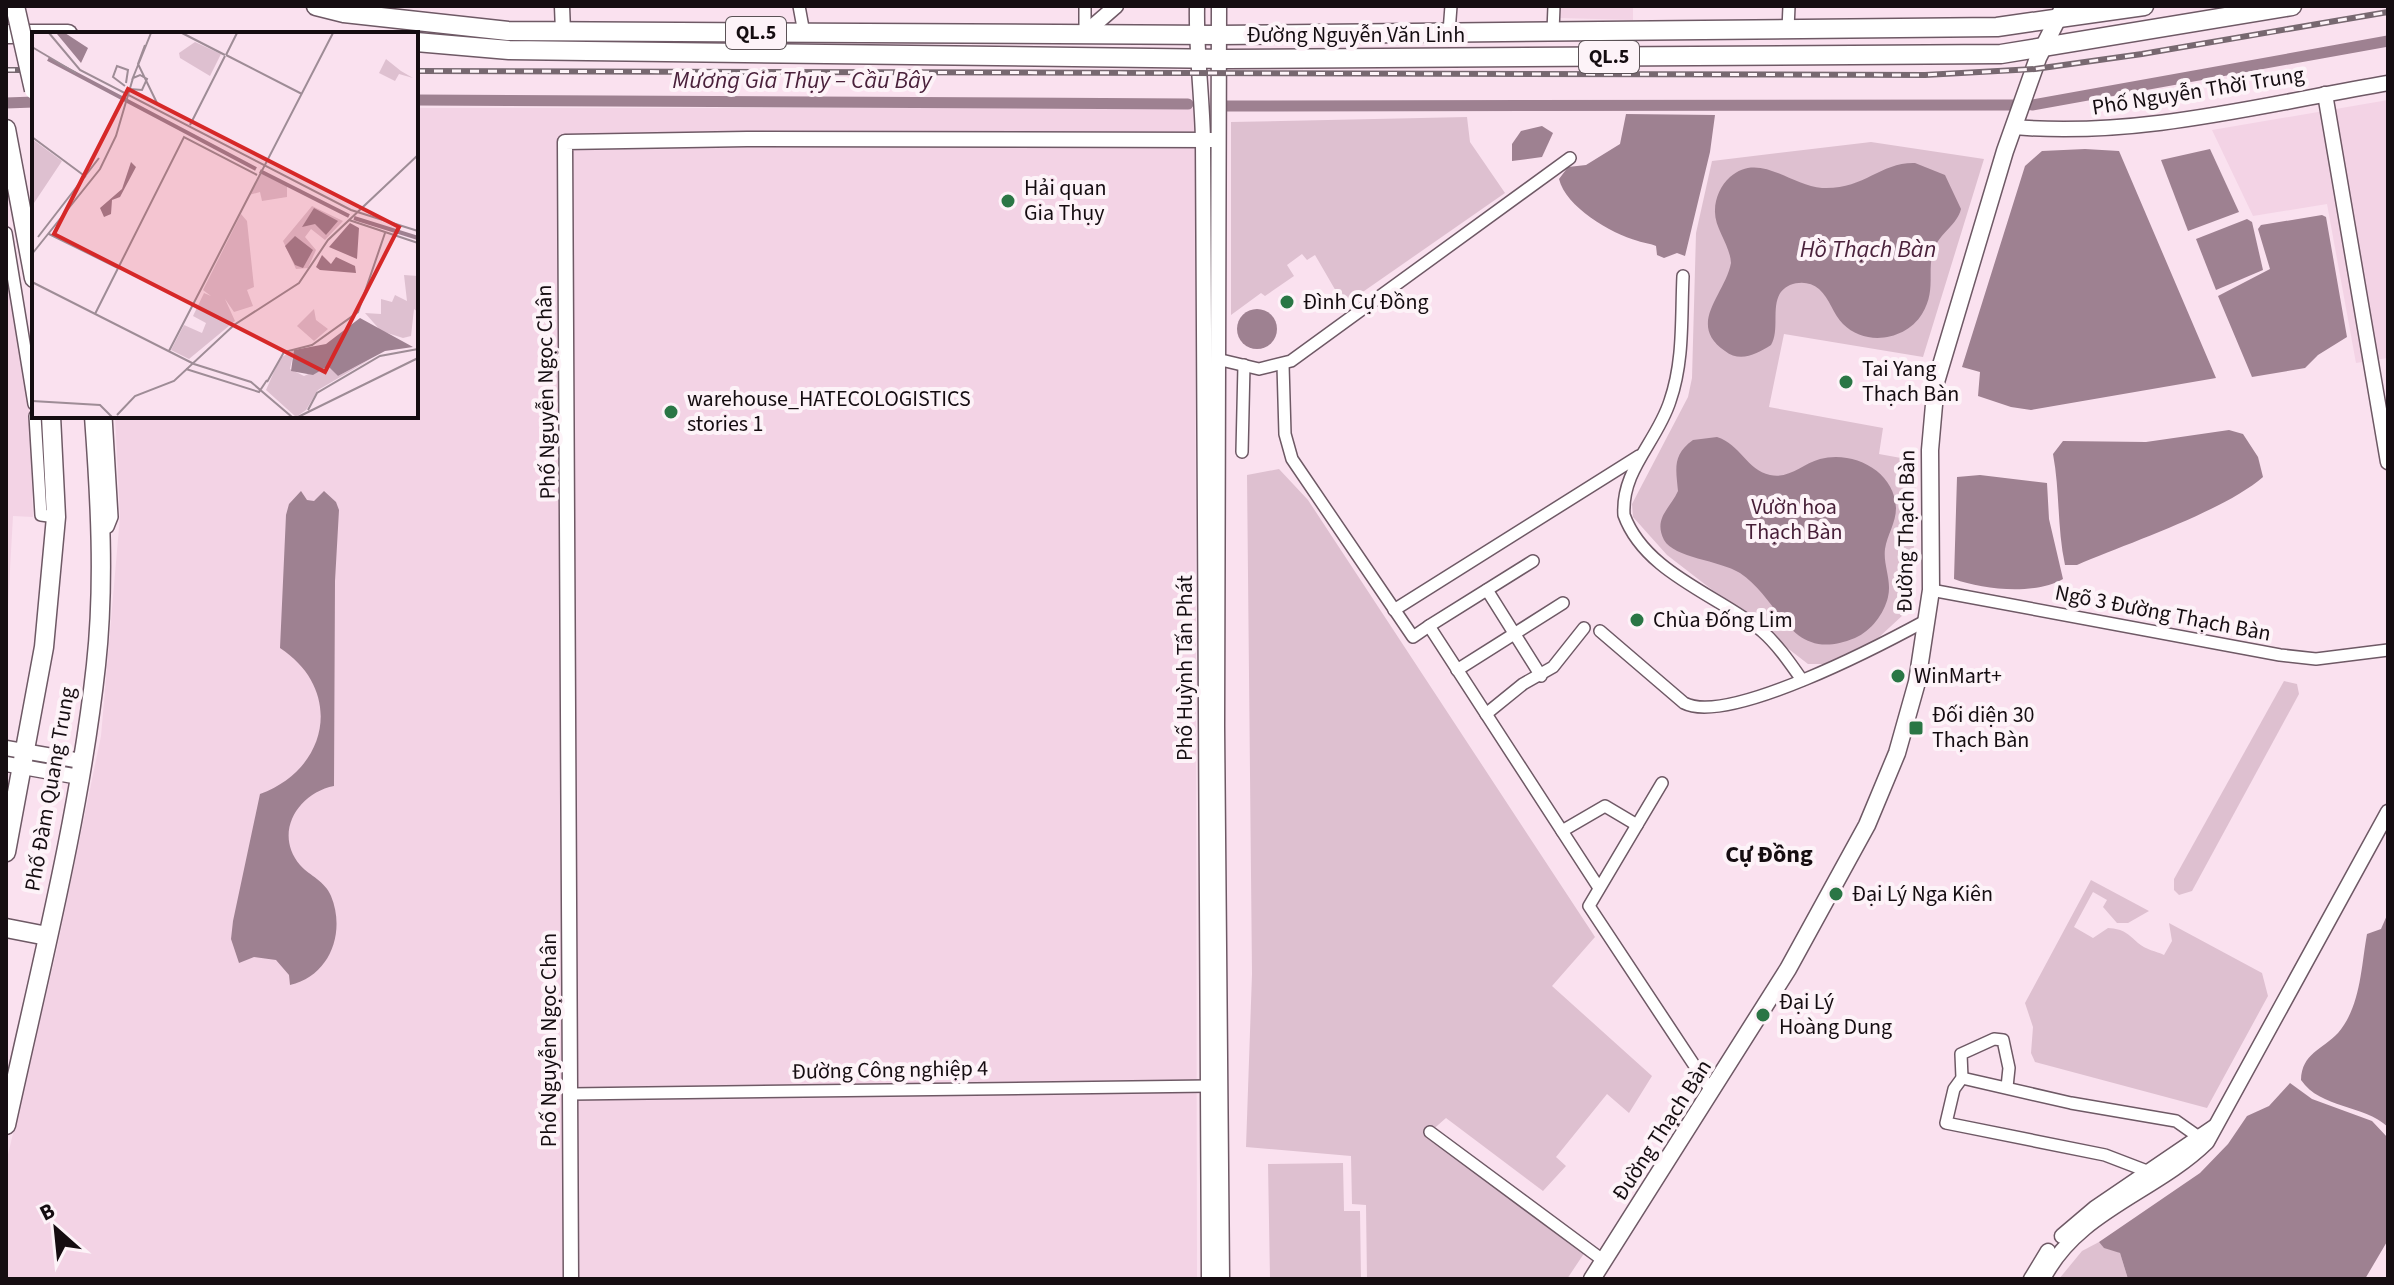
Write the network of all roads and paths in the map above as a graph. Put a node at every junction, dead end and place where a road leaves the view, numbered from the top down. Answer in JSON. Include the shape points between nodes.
{"nodes":[{"id":1,"x":15,"y":6,"type":"edge"},
{"id":2,"x":316,"y":6,"type":"edge"},
{"id":3,"x":562,"y":6,"type":"edge"},
{"id":4,"x":799,"y":6,"type":"edge"},
{"id":5,"x":1085,"y":6,"type":"edge"},
{"id":6,"x":1116,"y":6,"type":"edge"},
{"id":7,"x":1197,"y":6,"type":"edge"},
{"id":8,"x":1219,"y":6,"type":"edge"},
{"id":9,"x":1451,"y":6,"type":"edge"},
{"id":10,"x":1554,"y":6,"type":"edge"},
{"id":11,"x":1789,"y":6,"type":"edge"},
{"id":12,"x":2144,"y":6,"type":"edge"},
{"id":13,"x":2292,"y":6,"type":"edge"},
{"id":14,"x":357,"y":10,"type":"edge"},
{"id":15,"x":2062,"y":13,"type":"edge"},
{"id":16,"x":1788,"y":29,"type":"junction"},
{"id":17,"x":1553,"y":31,"type":"junction"},
{"id":18,"x":563,"y":32,"type":"junction"},
{"id":19,"x":1449,"y":32,"type":"junction"},
{"id":20,"x":804,"y":33,"type":"junction"},
{"id":21,"x":1085,"y":33,"type":"junction"},
{"id":22,"x":6,"y":34,"type":"edge"},
{"id":23,"x":32,"y":34,"type":"edge"},
{"id":24,"x":1013,"y":34,"type":"junction"},
{"id":25,"x":1197,"y":34,"type":"junction"},
{"id":26,"x":1218,"y":35,"type":"junction"},
{"id":27,"x":418,"y":42,"type":"edge"},
{"id":28,"x":509,"y":50,"type":"junction"},
{"id":29,"x":2042,"y":50,"type":"junction"},
{"id":30,"x":418,"y":55,"type":"edge"},
{"id":31,"x":1012,"y":56,"type":"junction"},
{"id":32,"x":1196,"y":59,"type":"junction"},
{"id":33,"x":1217,"y":59,"type":"junction"},
{"id":34,"x":32,"y":81,"type":"edge"},
{"id":35,"x":2388,"y":83,"type":"edge"},
{"id":36,"x":2325,"y":94,"type":"junction"},
{"id":37,"x":2014,"y":127,"type":"junction"},
{"id":38,"x":6,"y":129,"type":"edge"},
{"id":39,"x":1210,"y":140,"type":"junction"},
{"id":40,"x":1570,"y":158,"type":"dead end"},
{"id":41,"x":10,"y":161,"type":"edge"},
{"id":42,"x":6,"y":233,"type":"edge"},
{"id":43,"x":32,"y":268,"type":"edge"},
{"id":44,"x":1683,"y":276,"type":"dead end"},
{"id":45,"x":1217,"y":359,"type":"junction"},
{"id":46,"x":1244,"y":365,"type":"junction"},
{"id":47,"x":1283,"y":365,"type":"junction"},
{"id":48,"x":32,"y":392,"type":"edge"},
{"id":49,"x":35,"y":418,"type":"edge"},
{"id":50,"x":51,"y":418,"type":"edge"},
{"id":51,"x":94,"y":418,"type":"edge"},
{"id":52,"x":106,"y":418,"type":"edge"},
{"id":53,"x":1242,"y":452,"type":"dead end"},
{"id":54,"x":1643,"y":454,"type":"junction"},
{"id":55,"x":2388,"y":462,"type":"edge"},
{"id":56,"x":56,"y":517,"type":"junction"},
{"id":57,"x":101,"y":531,"type":"junction"},
{"id":58,"x":1212,"y":535,"type":"junction"},
{"id":59,"x":1533,"y":561,"type":"dead end"},
{"id":60,"x":1487,"y":590,"type":"junction"},
{"id":61,"x":1931,"y":590,"type":"junction"},
{"id":62,"x":1563,"y":603,"type":"dead end"},
{"id":63,"x":1394,"y":610,"type":"junction"},
{"id":64,"x":1927,"y":620,"type":"junction"},
{"id":65,"x":1429,"y":626,"type":"junction"},
{"id":66,"x":1584,"y":628,"type":"dead end"},
{"id":67,"x":1600,"y":631,"type":"dead end"},
{"id":68,"x":1515,"y":634,"type":"junction"},
{"id":69,"x":2388,"y":650,"type":"edge"},
{"id":70,"x":1457,"y":670,"type":"junction"},
{"id":71,"x":1541,"y":676,"type":"junction"},
{"id":72,"x":1802,"y":680,"type":"junction"},
{"id":73,"x":1486,"y":714,"type":"junction"},
{"id":74,"x":15,"y":758,"type":"edge"},
{"id":75,"x":80,"y":769,"type":"junction"},
{"id":76,"x":1662,"y":783,"type":"dead end"},
{"id":77,"x":2388,"y":812,"type":"edge"},
{"id":78,"x":1637,"y":825,"type":"junction"},
{"id":79,"x":1562,"y":831,"type":"junction"},
{"id":80,"x":6,"y":852,"type":"edge"},
{"id":81,"x":1599,"y":888,"type":"junction"},
{"id":82,"x":6,"y":928,"type":"edge"},
{"id":83,"x":47,"y":936,"type":"junction"},
{"id":84,"x":1962,"y":1078,"type":"junction"},
{"id":85,"x":1214,"y":1086,"type":"junction"},
{"id":86,"x":2007,"y":1087,"type":"junction"},
{"id":87,"x":1712,"y":1092,"type":"junction"},
{"id":88,"x":571,"y":1094,"type":"junction"},
{"id":89,"x":6,"y":1125,"type":"edge"},
{"id":90,"x":1430,"y":1132,"type":"dead end"},
{"id":91,"x":2202,"y":1139,"type":"junction"},
{"id":92,"x":2155,"y":1176,"type":"junction"},
{"id":93,"x":2082,"y":1223,"type":"junction"},
{"id":94,"x":1604,"y":1261,"type":"junction"},
{"id":95,"x":1216,"y":1275,"type":"edge"},
{"id":96,"x":571,"y":1279,"type":"edge"},
{"id":97,"x":1592,"y":1279,"type":"edge"},
{"id":98,"x":2031,"y":1279,"type":"edge"},
{"id":99,"x":2043,"y":1279,"type":"edge"}],
"edges":[{"from":1,"to":34,"type":"highway","bridge":true},
{"from":2,"to":14,"type":"highway","name":"Đường Nguyễn Văn Linh","number":"QL.5"},
{"from":3,"to":18,"type":"street"},
{"from":4,"to":20,"type":"street"},
{"from":5,"to":21,"type":"street"},
{"from":6,"to":21,"type":"street"},
{"from":7,"to":25,"type":"street","name":"Phố Huỳnh Tấn Phát"},
{"from":8,"to":26,"type":"street","name":"Phố Huỳnh Tấn Phát"},
{"from":9,"to":19,"type":"street"},
{"from":10,"to":17,"type":"street"},
{"from":11,"to":16,"type":"street"},
{"from":12,"to":15,"type":"highway","name":"Đường Nguyễn Văn Linh","number":"QL.5"},
{"from":13,"to":29,"type":"highway","name":"Đường Nguyễn Văn Linh","number":"QL.5"},
{"from":14,"to":18,"type":"highway","name":"Đường Nguyễn Văn Linh","number":"QL.5","via":[[508,31]]},
{"from":15,"to":16,"type":"highway","name":"Đường Nguyễn Văn Linh","number":"QL.5","via":[[1997,27]]},
{"from":15,"to":29,"type":"main road","name":"Đường Thạch Bàn"},
{"from":16,"to":17,"type":"highway","name":"Đường Nguyễn Văn Linh","number":"QL.5"},
{"from":17,"to":19,"type":"highway","name":"Đường Nguyễn Văn Linh","number":"QL.5"},
{"from":18,"to":20,"type":"highway","name":"Đường Nguyễn Văn Linh","number":"QL.5"},
{"from":19,"to":26,"type":"highway","name":"Đường Nguyễn Văn Linh","number":"QL.5"},
{"from":20,"to":24,"type":"highway","name":"Đường Nguyễn Văn Linh","number":"QL.5"},
{"from":21,"to":24,"type":"highway","name":"Đường Nguyễn Văn Linh","number":"QL.5"},
{"from":21,"to":25,"type":"highway","name":"Đường Nguyễn Văn Linh","number":"QL.5"},
{"from":22,"to":23,"type":"highway"},
{"from":24,"to":31,"type":"highway"},
{"from":25,"to":26,"type":"highway","name":"Đường Nguyễn Văn Linh","number":"QL.5"},
{"from":25,"to":32,"type":"street","name":"Phố Huỳnh Tấn Phát"},
{"from":26,"to":33,"type":"street","name":"Phố Huỳnh Tấn Phát"},
{"from":27,"to":28,"type":"highway","name":"Đường Nguyễn Văn Linh","number":"QL.5"},
{"from":28,"to":30,"type":"highway"},
{"from":28,"to":31,"type":"highway","name":"Đường Nguyễn Văn Linh","number":"QL.5"},
{"from":29,"to":33,"type":"highway","name":"Đường Nguyễn Văn Linh","number":"QL.5"},
{"from":29,"to":37,"type":"main road","name":"Đường Thạch Bàn"},
{"from":31,"to":32,"type":"highway","name":"Đường Nguyễn Văn Linh","number":"QL.5"},
{"from":32,"to":33,"type":"highway","name":"Đường Nguyễn Văn Linh","number":"QL.5"},
{"from":32,"to":39,"type":"street","name":"Phố Huỳnh Tấn Phát"},
{"from":33,"to":39,"type":"street","name":"Phố Huỳnh Tấn Phát"},
{"from":35,"to":36,"type":"street","name":"Phố Nguyễn Thời Trung"},
{"from":36,"to":37,"type":"street","name":"Phố Nguyễn Thời Trung","via":[[2124,128]]},
{"from":36,"to":55,"type":"street"},
{"from":37,"to":61,"type":"main road","name":"Đường Thạch Bàn","via":[[1936,382],[1930,450]]},
{"from":38,"to":41,"type":"highway"},
{"from":39,"to":45,"type":"street","name":"Phố Huỳnh Tấn Phát"},
{"from":39,"to":58,"type":"street","name":"Phố Huỳnh Tấn Phát"},
{"from":39,"to":88,"type":"street","name":"Phố Nguyễn Ngọc Chân","via":[[565,142]]},
{"from":40,"to":47,"type":"street"},
{"from":41,"to":43,"type":"highway"},
{"from":42,"to":48,"type":"street"},
{"from":44,"to":54,"type":"street","via":[[1677,379],[1668,409]]},
{"from":45,"to":46,"type":"street"},
{"from":45,"to":58,"type":"street","name":"Phố Huỳnh Tấn Phát"},
{"from":46,"to":47,"type":"street"},
{"from":46,"to":53,"type":"street"},
{"from":47,"to":63,"type":"street","via":[[1285,434],[1292,459]]},
{"from":49,"to":56,"type":"street","via":[[41,515]]},
{"from":50,"to":56,"type":"highway","name":"Phố Đàm Quang Trung"},
{"from":51,"to":57,"type":"highway","name":"Phố Đàm Quang Trung"},
{"from":52,"to":57,"type":"street","via":[[112,517]]},
{"from":54,"to":63,"type":"street"},
{"from":54,"to":72,"type":"street","via":[[1625,493],[1628,527],[1683,580],[1763,632]]},
{"from":56,"to":74,"type":"highway","name":"Phố Đàm Quang Trung","via":[[44,647]]},
{"from":57,"to":75,"type":"highway","name":"Phố Đàm Quang Trung","via":[[97,664]]},
{"from":58,"to":85,"type":"street","name":"Phố Huỳnh Tấn Phát"},
{"from":59,"to":60,"type":"street"},
{"from":60,"to":65,"type":"street"},
{"from":60,"to":68,"type":"street"},
{"from":61,"to":64,"type":"main road","name":"Đường Thạch Bàn"},
{"from":61,"to":69,"type":"street","name":"Ngõ 3 Đường Thạch Bàn","via":[[2280,655],[2316,659]]},
{"from":62,"to":68,"type":"street"},
{"from":63,"to":65,"type":"street","via":[[1413,637]]},
{"from":64,"to":72,"type":"street"},
{"from":64,"to":87,"type":"main road","name":"Đường Thạch Bàn","via":[[1897,753],[1867,825],[1775,992]]},
{"from":65,"to":70,"type":"street"},
{"from":66,"to":71,"type":"street"},
{"from":67,"to":72,"type":"street","via":[[1691,707],[1742,701]]},
{"from":68,"to":70,"type":"street"},
{"from":68,"to":71,"type":"street"},
{"from":70,"to":73,"type":"street"},
{"from":71,"to":73,"type":"street"},
{"from":73,"to":79,"type":"street"},
{"from":74,"to":75,"type":"street"},
{"from":74,"to":80,"type":"highway","name":"Phố Đàm Quang Trung"},
{"from":75,"to":83,"type":"highway","name":"Phố Đàm Quang Trung"},
{"from":76,"to":78,"type":"street"},
{"from":77,"to":91,"type":"street","via":[[2217,1125]]},
{"from":78,"to":79,"type":"street","via":[[1605,806]]},
{"from":78,"to":81,"type":"street"},
{"from":79,"to":81,"type":"street"},
{"from":81,"to":87,"type":"street","via":[[1589,906]]},
{"from":82,"to":83,"type":"highway"},
{"from":83,"to":89,"type":"highway","name":"Phố Đàm Quang Trung"},
{"from":84,"to":86,"type":"street"},
{"from":84,"to":86,"type":"street","via":[[1961,1054],[2003,1040]]},
{"from":84,"to":92,"type":"street","via":[[1946,1123],[2105,1155]]},
{"from":85,"to":88,"type":"street","name":"Đường Công nghiệp 4"},
{"from":85,"to":95,"type":"street","name":"Phố Huỳnh Tấn Phát"},
{"from":86,"to":91,"type":"street","via":[[2176,1121]]},
{"from":87,"to":94,"type":"main road","name":"Đường Thạch Bàn"},
{"from":88,"to":96,"type":"street","name":"Phố Nguyễn Ngọc Chân"},
{"from":90,"to":94,"type":"street"},
{"from":91,"to":92,"type":"street"},
{"from":92,"to":93,"type":"street"},
{"from":93,"to":98,"type":"street","via":[[2048,1253]]},
{"from":93,"to":99,"type":"street"},
{"from":94,"to":97,"type":"main road","name":"Đường Thạch Bàn"}]}
